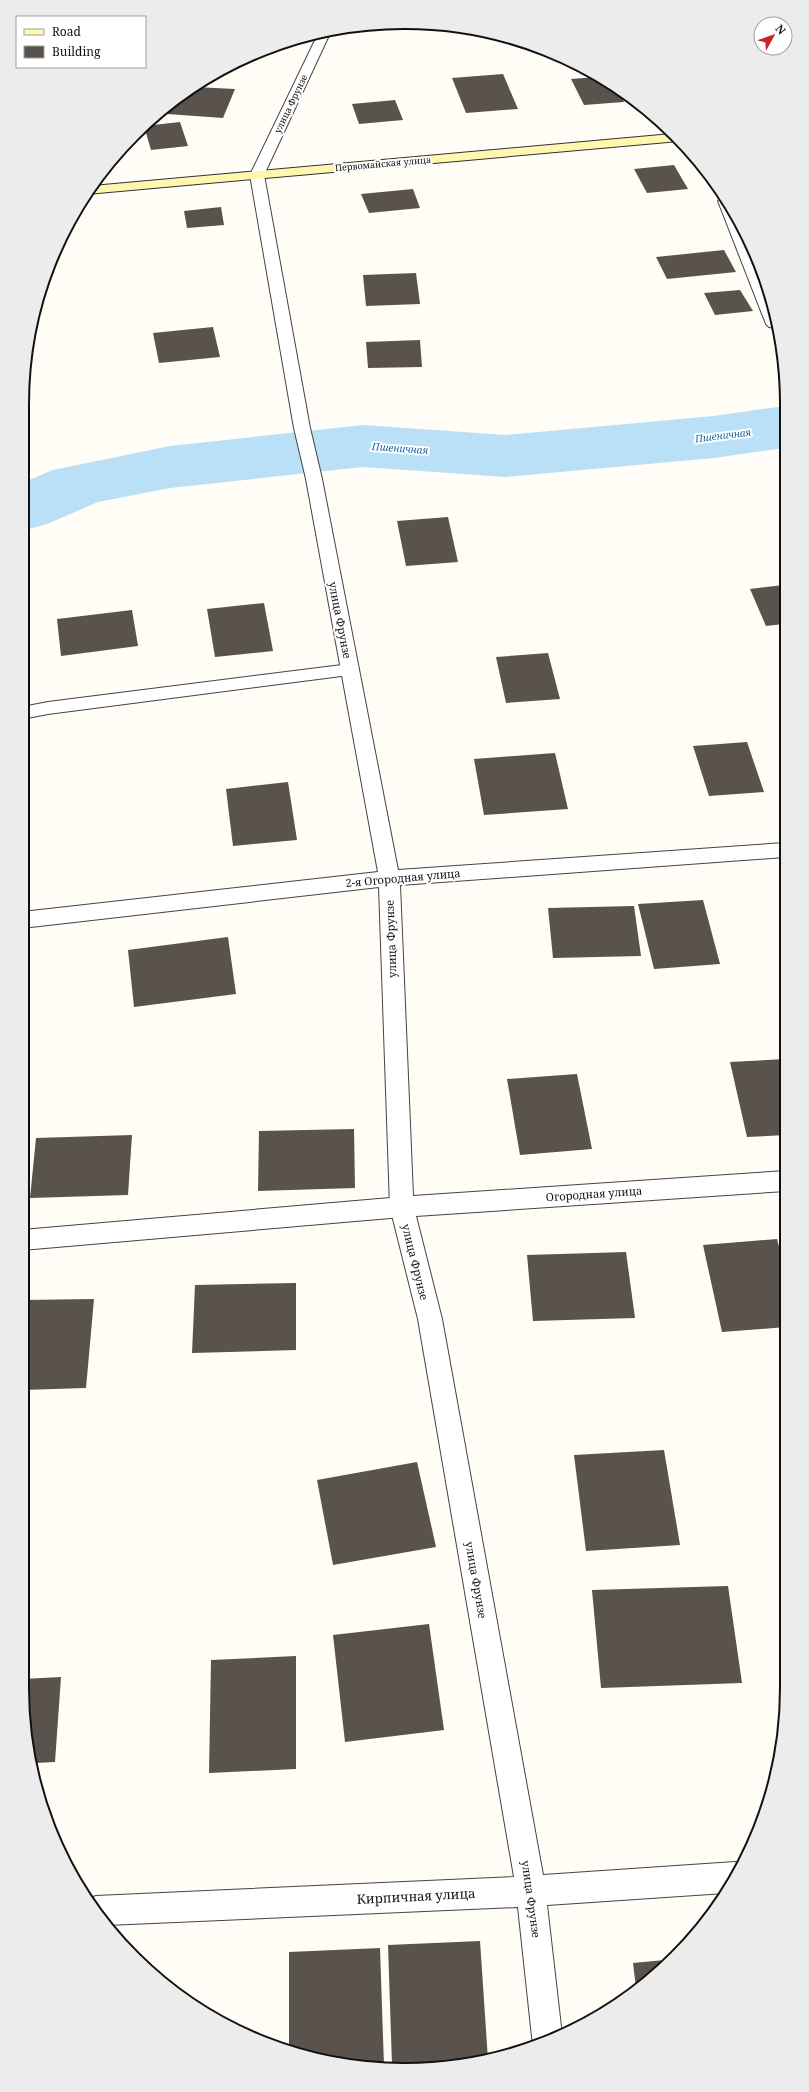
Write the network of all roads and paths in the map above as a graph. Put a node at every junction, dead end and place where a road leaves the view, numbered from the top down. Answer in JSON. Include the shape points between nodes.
{"nodes":[{"id":1,"x":322,"y":38,"type":"edge"},
{"id":2,"x":670,"y":139,"type":"edge"},
{"id":3,"x":257,"y":175,"type":"junction"},
{"id":4,"x":97,"y":189,"type":"edge"},
{"id":5,"x":732,"y":221,"type":"edge"},
{"id":6,"x":767,"y":306,"type":"edge"},
{"id":7,"x":350,"y":670,"type":"junction"},
{"id":8,"x":29,"y":712,"type":"edge"},
{"id":9,"x":780,"y":850,"type":"edge"},
{"id":10,"x":389,"y":878,"type":"junction"},
{"id":11,"x":29,"y":919,"type":"edge"},
{"id":12,"x":780,"y":1180,"type":"edge"},
{"id":13,"x":402,"y":1207,"type":"junction"},
{"id":14,"x":29,"y":1239,"type":"edge"},
{"id":15,"x":728,"y":1877,"type":"edge"},
{"id":16,"x":531,"y":1891,"type":"junction"},
{"id":17,"x":103,"y":1911,"type":"edge"},
{"id":18,"x":546,"y":2035,"type":"edge"}],
"edges":[{"from":1,"to":3,"type":"street","name":"улица Фрунзе"},
{"from":2,"to":3,"type":"street","name":"Первомайская улица"},
{"from":3,"to":4,"type":"street","name":"Первомайская улица"},
{"from":3,"to":7,"type":"street","name":"улица Фрунзе","via":[[302,428],[314,478]]},
{"from":5,"to":6,"type":"street"},
{"from":7,"to":8,"type":"street"},
{"from":7,"to":10,"type":"street","name":"улица Фрунзе"},
{"from":9,"to":10,"type":"street","name":"2-я Огородная улица"},
{"from":10,"to":11,"type":"street","name":"2-я Огородная улица"},
{"from":10,"to":13,"type":"street","name":"улица Фрунзе"},
{"from":12,"to":13,"type":"street","name":"Огородная улица"},
{"from":13,"to":14,"type":"street","name":"Огородная улица"},
{"from":13,"to":16,"type":"street","name":"улица Фрунзе","via":[[430,1319]]},
{"from":15,"to":16,"type":"street","name":"Кирпичная улица"},
{"from":16,"to":17,"type":"street","name":"Кирпичная улица"},
{"from":16,"to":18,"type":"street","name":"улица Фрунзе"}]}
